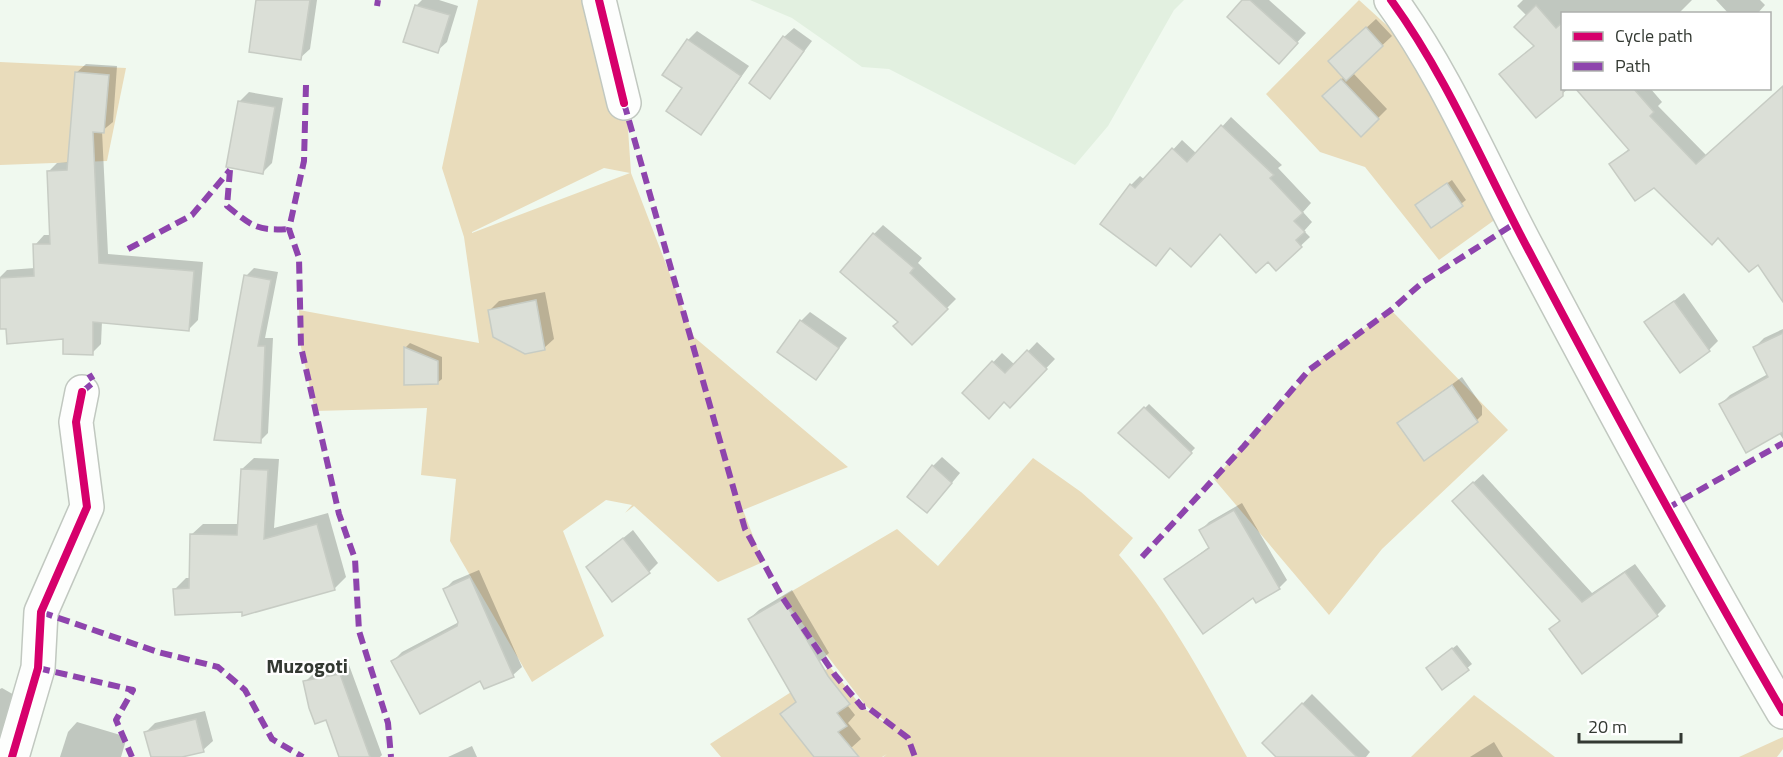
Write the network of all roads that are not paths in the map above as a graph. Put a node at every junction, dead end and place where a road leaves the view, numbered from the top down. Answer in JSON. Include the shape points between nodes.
{"nodes":[{"id":1,"x":599,"y":0,"type":"edge"},
{"id":2,"x":1391,"y":0,"type":"edge"},
{"id":3,"x":624,"y":102,"type":"dead end"},
{"id":4,"x":82,"y":392,"type":"dead end"},
{"id":5,"x":1783,"y":712,"type":"edge"},
{"id":6,"x":12,"y":757,"type":"edge"}],
"edges":[{"from":1,"to":3,"type":"street"},
{"from":2,"to":5,"type":"street","via":[[1443,82],[1666,509]]},
{"from":4,"to":6,"type":"street","via":[[76,422],[87,507],[41,612],[38,669]]}]}
